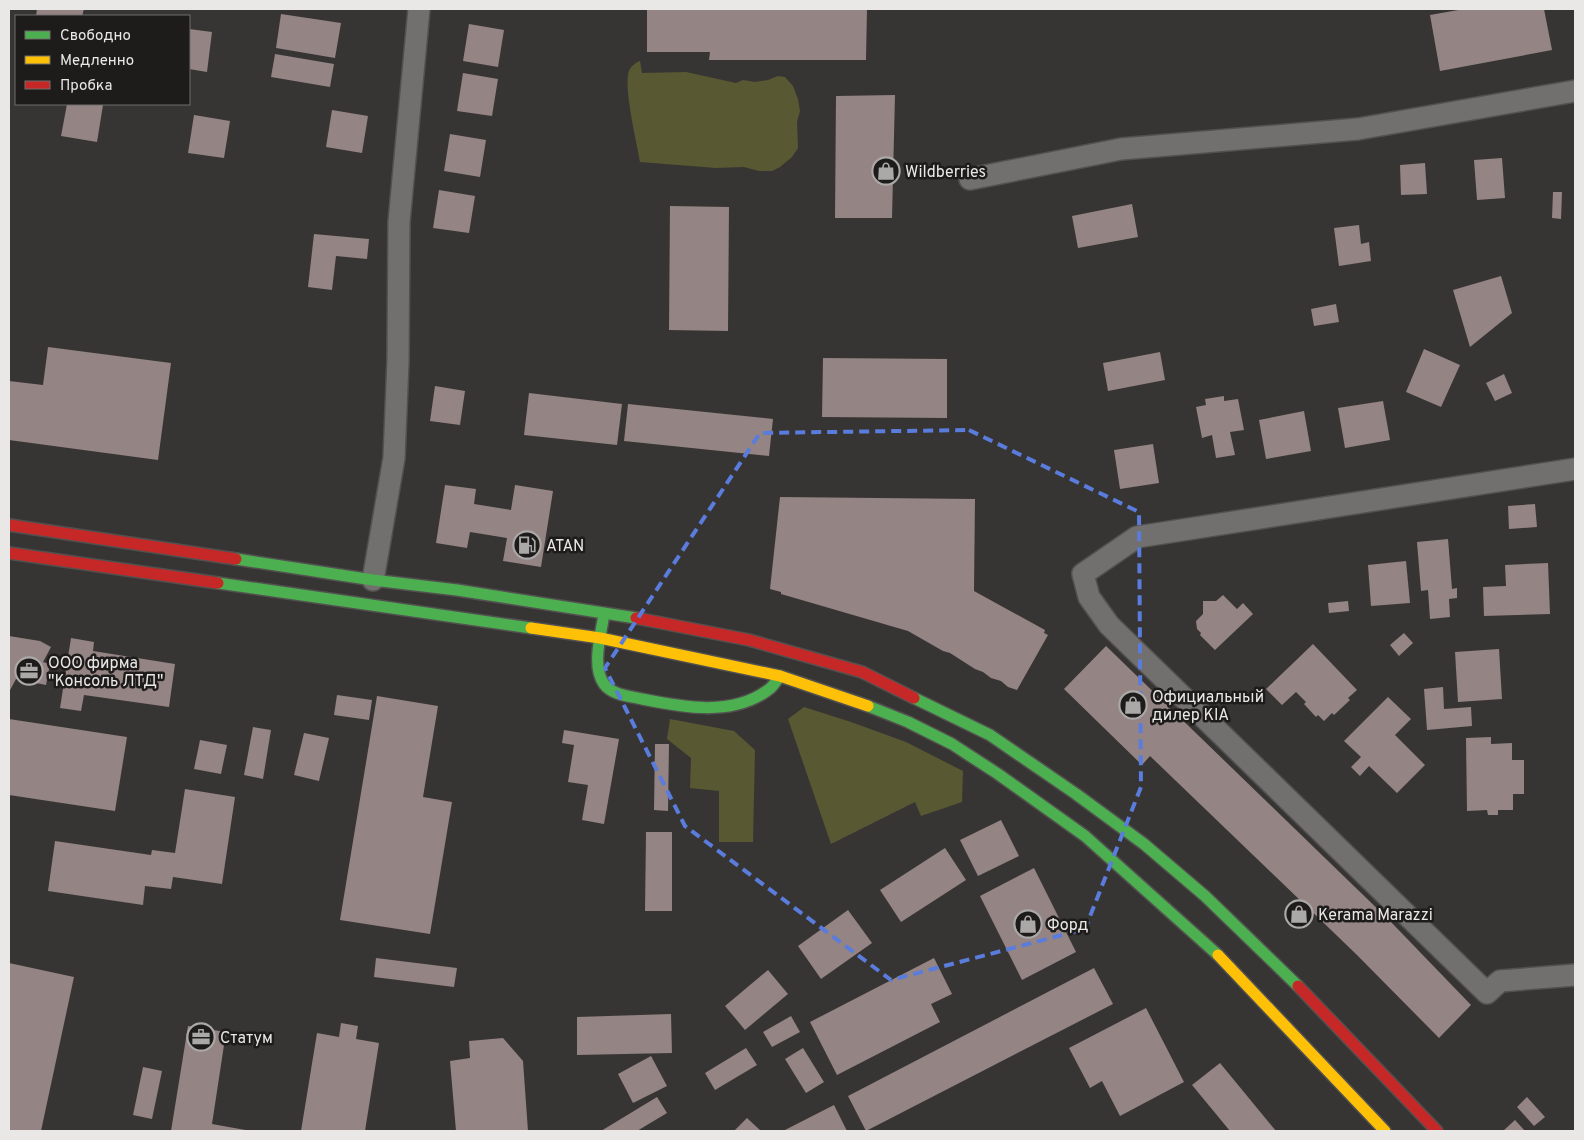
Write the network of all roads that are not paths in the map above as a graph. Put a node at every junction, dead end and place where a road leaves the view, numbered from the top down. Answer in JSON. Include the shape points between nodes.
{"nodes":[{"id":1,"x":419,"y":9,"type":"edge"},
{"id":2,"x":1575,"y":91,"type":"edge"},
{"id":3,"x":970,"y":178,"type":"dead end"},
{"id":4,"x":1575,"y":469,"type":"edge"},
{"id":5,"x":9,"y":525,"type":"edge"},
{"id":6,"x":9,"y":553,"type":"edge"},
{"id":7,"x":373,"y":580,"type":"junction"},
{"id":8,"x":604,"y":612,"type":"junction"},
{"id":9,"x":600,"y":638,"type":"junction"},
{"id":10,"x":780,"y":676,"type":"junction"},
{"id":11,"x":1575,"y":975,"type":"edge"},
{"id":12,"x":1385,"y":1131,"type":"edge"},
{"id":13,"x":1437,"y":1131,"type":"edge"}],
"edges":[{"from":1,"to":7,"type":"street","via":[[399,222],[394,458]]},
{"from":2,"to":3,"type":"street","via":[[1358,129],[1121,149]]},
{"from":4,"to":11,"type":"street","via":[[1137,537],[1083,574],[1089,597],[1109,625],[1487,993],[1500,981]]},
{"from":5,"to":7,"type":"main road"},
{"from":6,"to":9,"type":"main road"},
{"from":7,"to":8,"type":"main road"},
{"from":8,"to":9,"type":"main road"},
{"from":8,"to":13,"type":"main road","via":[[749,640],[862,672],[990,735],[1144,844],[1204,896],[1283,970]]},
{"from":9,"to":10,"type":"main road"},
{"from":9,"to":10,"type":"main road","via":[[602,682],[619,694],[704,709],[726,707],[768,690]]},
{"from":10,"to":12,"type":"main road","via":[[859,702],[952,744],[1085,836],[1226,964]]}]}
